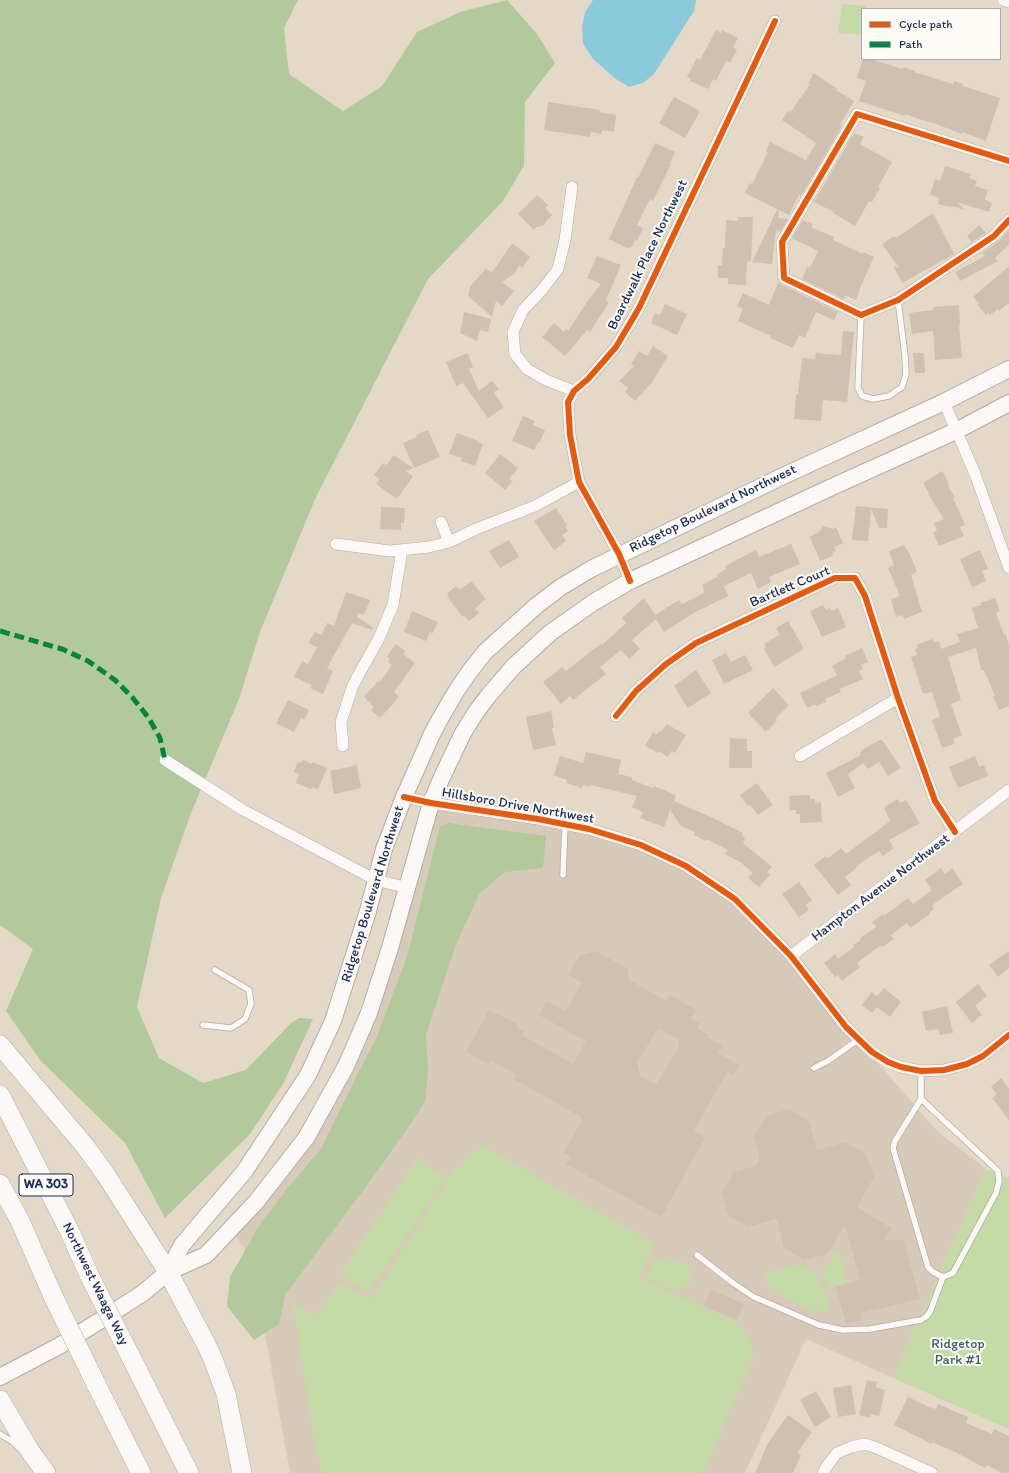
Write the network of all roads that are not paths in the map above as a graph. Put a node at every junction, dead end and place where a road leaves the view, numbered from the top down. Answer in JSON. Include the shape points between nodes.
{"nodes":[{"id":1,"x":1003,"y":0,"type":"edge"},
{"id":2,"x":1009,"y":2,"type":"edge"},
{"id":3,"x":775,"y":21,"type":"dead end"},
{"id":4,"x":1009,"y":161,"type":"edge"},
{"id":5,"x":572,"y":187,"type":"dead end"},
{"id":6,"x":1009,"y":220,"type":"edge"},
{"id":7,"x":898,"y":300,"type":"junction"},
{"id":8,"x":862,"y":315,"type":"junction"},
{"id":9,"x":1009,"y":369,"type":"edge"},
{"id":10,"x":574,"y":391,"type":"junction"},
{"id":11,"x":944,"y":402,"type":"junction"},
{"id":12,"x":1009,"y":403,"type":"edge"},
{"id":13,"x":956,"y":431,"type":"junction"},
{"id":14,"x":579,"y":482,"type":"junction"},
{"id":15,"x":441,"y":522,"type":"dead end"},
{"id":16,"x":450,"y":542,"type":"junction"},
{"id":17,"x":336,"y":544,"type":"dead end"},
{"id":18,"x":1005,"y":544,"type":"edge"},
{"id":19,"x":402,"y":550,"type":"junction"},
{"id":20,"x":619,"y":554,"type":"junction"},
{"id":21,"x":1009,"y":568,"type":"edge"},
{"id":22,"x":630,"y":581,"type":"junction"},
{"id":23,"x":898,"y":698,"type":"junction"},
{"id":24,"x":616,"y":716,"type":"dead end"},
{"id":25,"x":343,"y":746,"type":"dead end"},
{"id":26,"x":800,"y":756,"type":"dead end"},
{"id":27,"x":165,"y":760,"type":"dead end"},
{"id":28,"x":1009,"y":790,"type":"edge"},
{"id":29,"x":404,"y":796,"type":"junction"},
{"id":30,"x":431,"y":803,"type":"junction"},
{"id":31,"x":565,"y":824,"type":"junction"},
{"id":32,"x":955,"y":832,"type":"junction"},
{"id":33,"x":563,"y":875,"type":"dead end"},
{"id":34,"x":376,"y":880,"type":"junction"},
{"id":35,"x":408,"y":888,"type":"junction"},
{"id":36,"x":791,"y":956,"type":"junction"},
{"id":37,"x":215,"y":970,"type":"dead end"},
{"id":38,"x":203,"y":1025,"type":"dead end"},
{"id":39,"x":1009,"y":1035,"type":"edge"},
{"id":40,"x":859,"y":1039,"type":"junction"},
{"id":41,"x":0,"y":1045,"type":"edge"},
{"id":42,"x":814,"y":1068,"type":"dead end"},
{"id":43,"x":921,"y":1071,"type":"junction"},
{"id":44,"x":0,"y":1095,"type":"edge"},
{"id":45,"x":921,"y":1098,"type":"junction"},
{"id":46,"x":0,"y":1184,"type":"edge"},
{"id":47,"x":697,"y":1255,"type":"dead end"},
{"id":48,"x":168,"y":1272,"type":"junction"},
{"id":49,"x":943,"y":1277,"type":"junction"},
{"id":50,"x":0,"y":1377,"type":"edge"},
{"id":51,"x":0,"y":1400,"type":"edge"},
{"id":52,"x":0,"y":1434,"type":"edge"},
{"id":53,"x":21,"y":1451,"type":"dead end"},
{"id":54,"x":46,"y":1473,"type":"edge"},
{"id":55,"x":141,"y":1473,"type":"edge"},
{"id":56,"x":189,"y":1473,"type":"edge"},
{"id":57,"x":242,"y":1473,"type":"edge"},
{"id":58,"x":823,"y":1473,"type":"edge"},
{"id":59,"x":932,"y":1473,"type":"edge"}],
"edges":[{"from":1,"to":2,"type":"street"},
{"from":3,"to":10,"type":"street","name":"Boardwalk Place Northwest","via":[[639,308],[616,347]]},
{"from":4,"to":8,"type":"street","via":[[857,114],[782,242],[784,278]]},
{"from":5,"to":10,"type":"street","via":[[565,240],[558,269],[523,310],[513,332],[515,354],[527,369]]},
{"from":6,"to":7,"type":"street","via":[[994,236]]},
{"from":7,"to":8,"type":"street"},
{"from":7,"to":8,"type":"lane","via":[[906,374],[902,387],[889,396],[873,399],[862,396],[858,388]]},
{"from":9,"to":11,"type":"main road","name":"Ridgetop Boulevard Northwest"},
{"from":10,"to":14,"type":"street","via":[[568,402],[570,435]]},
{"from":11,"to":13,"type":"street"},
{"from":11,"to":20,"type":"main road","name":"Ridgetop Boulevard Northwest"},
{"from":12,"to":13,"type":"main road","name":"Ridgetop Boulevard Northwest"},
{"from":13,"to":18,"type":"street"},
{"from":13,"to":22,"type":"main road","name":"Ridgetop Boulevard Northwest"},
{"from":14,"to":16,"type":"street","via":[[535,506]]},
{"from":14,"to":20,"type":"street"},
{"from":15,"to":16,"type":"street"},
{"from":16,"to":19,"type":"street"},
{"from":17,"to":19,"type":"street","via":[[390,551]]},
{"from":18,"to":21,"type":"street"},
{"from":19,"to":25,"type":"street","via":[[393,605],[379,638],[353,685],[341,722]]},
{"from":20,"to":22,"type":"street"},
{"from":20,"to":29,"type":"main road","name":"Ridgetop Boulevard Northwest","via":[[560,587],[485,652],[457,690]]},
{"from":22,"to":30,"type":"main road","name":"Ridgetop Boulevard Northwest","via":[[594,602],[550,633],[513,667],[489,695],[463,733]]},
{"from":23,"to":24,"type":"street","name":"Bartlett Court","via":[[865,596],[855,578],[835,578],[696,643],[666,664],[636,691]]},
{"from":23,"to":26,"type":"street"},
{"from":23,"to":32,"type":"street","name":"Bartlett Court","via":[[935,800]]},
{"from":27,"to":34,"type":"street","via":[[243,810]]},
{"from":28,"to":32,"type":"street","name":"Hampton Avenue Northwest"},
{"from":29,"to":30,"type":"street","name":"Hillsboro Drive Northwest"},
{"from":29,"to":34,"type":"main road","name":"Ridgetop Boulevard Northwest","via":[[384,849]]},
{"from":30,"to":31,"type":"street","name":"Hillsboro Drive Northwest"},
{"from":30,"to":35,"type":"main road","name":"Ridgetop Boulevard Northwest"},
{"from":31,"to":33,"type":"lane"},
{"from":31,"to":36,"type":"street","name":"Hillsboro Drive Northwest","via":[[641,845],[686,866],[735,899]]},
{"from":32,"to":36,"type":"street","name":"Hampton Avenue Northwest"},
{"from":34,"to":35,"type":"street"},
{"from":34,"to":48,"type":"main road","name":"Ridgetop Boulevard Northwest","via":[[333,1021],[308,1075],[244,1172],[182,1245]]},
{"from":35,"to":48,"type":"main road","name":"Ridgetop Boulevard Northwest","via":[[369,1013],[346,1066],[306,1138],[256,1202],[206,1255]]},
{"from":36,"to":40,"type":"street","name":"Hillsboro Drive Northwest","via":[[846,1027]]},
{"from":37,"to":38,"type":"lane","via":[[249,990],[251,1004],[245,1019],[231,1028]]},
{"from":39,"to":43,"type":"street","name":"Hillsboro Drive Northwest","via":[[984,1056],[967,1064],[944,1070]]},
{"from":40,"to":42,"type":"lane"},
{"from":40,"to":43,"type":"street","name":"Hillsboro Drive Northwest","via":[[872,1052],[888,1062]]},
{"from":41,"to":48,"type":"highway","via":[[85,1146]]},
{"from":43,"to":45,"type":"lane"},
{"from":44,"to":56,"type":"highway","name":"Northwest Waaga Way","number":"WA 303","bridge":true},
{"from":45,"to":49,"type":"lane","via":[[895,1141],[894,1148],[928,1267]]},
{"from":45,"to":49,"type":"lane","via":[[998,1171],[996,1193],[953,1273]]},
{"from":46,"to":55,"type":"highway","number":"WA 303","bridge":true},
{"from":47,"to":49,"type":"lane","via":[[754,1297],[819,1325],[843,1330],[870,1329],[921,1320],[930,1312]]},
{"from":48,"to":50,"type":"main road","name":"Ridgetop Boulevard Northwest","via":[[143,1293],[101,1320],[59,1346]]},
{"from":48,"to":57,"type":"highway","via":[[206,1344],[226,1394]]},
{"from":51,"to":54,"type":"highway","via":[[30,1452]]},
{"from":52,"to":53,"type":"lane"},
{"from":58,"to":59,"type":"street","via":[[837,1453],[864,1444]]}]}
